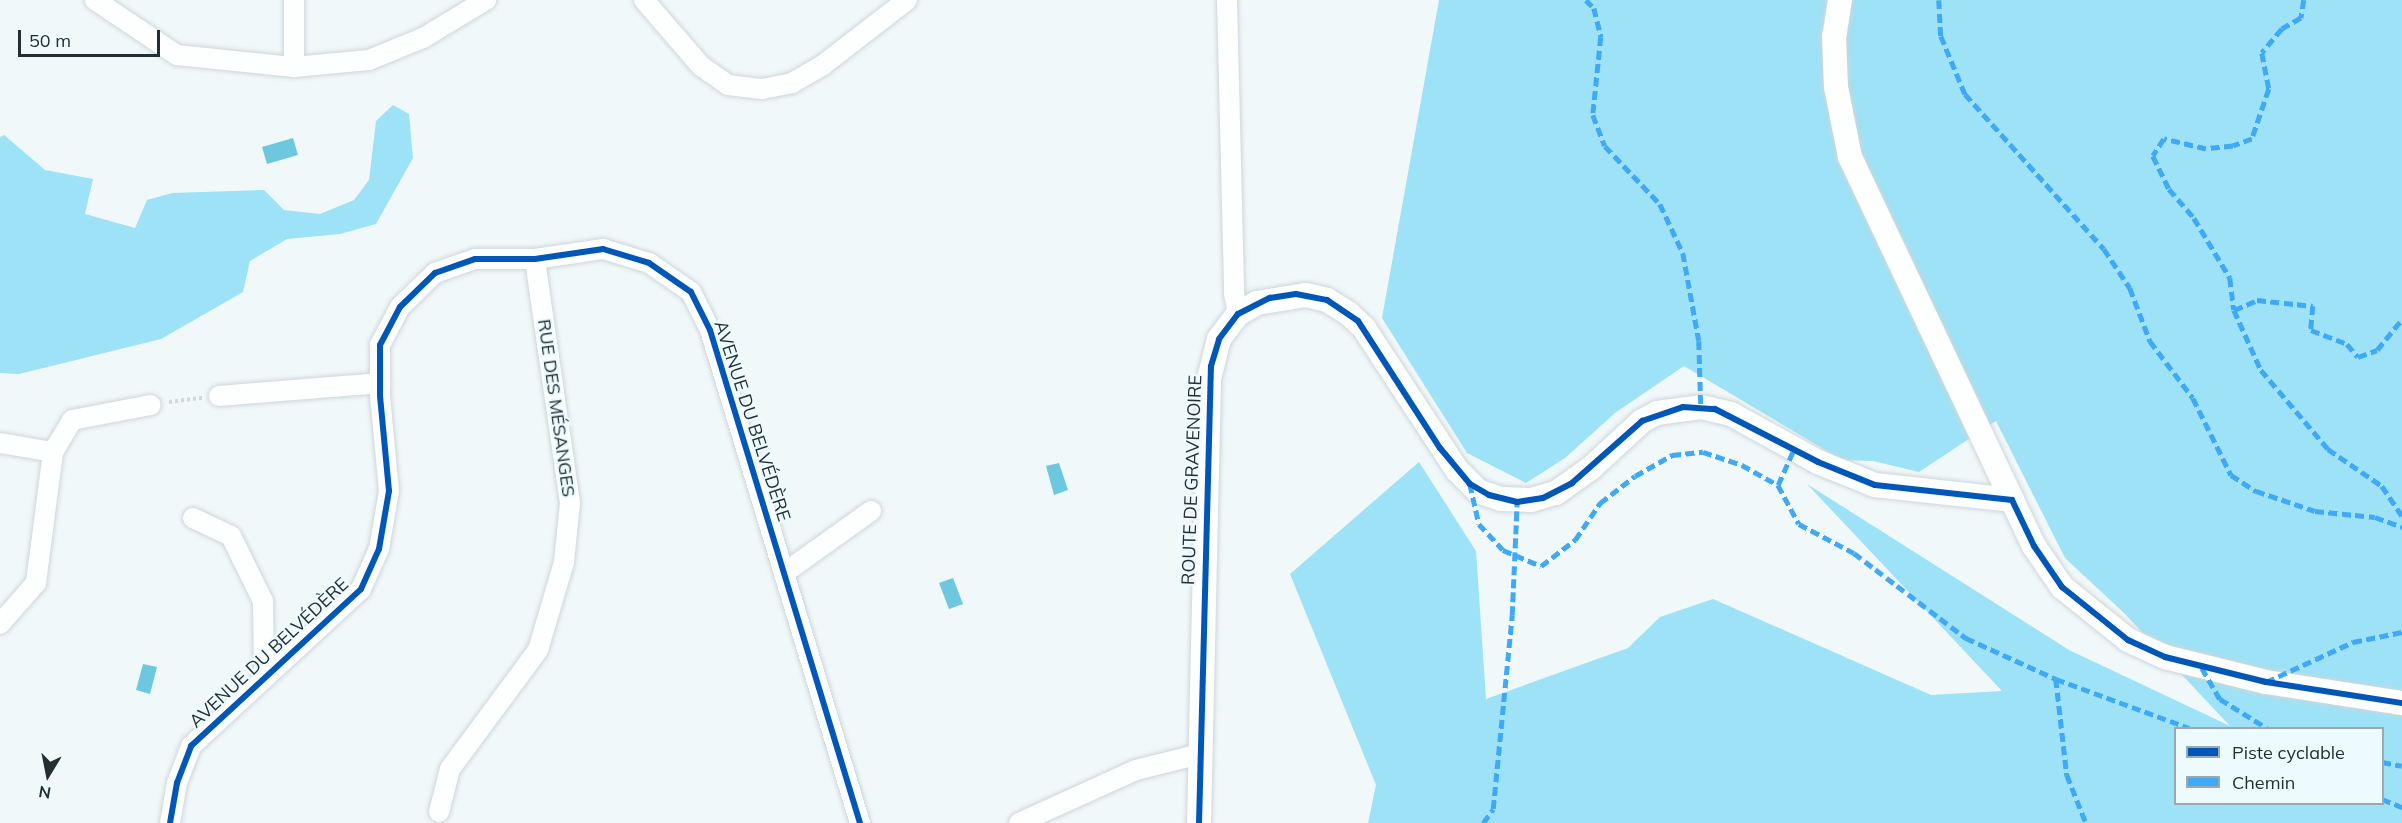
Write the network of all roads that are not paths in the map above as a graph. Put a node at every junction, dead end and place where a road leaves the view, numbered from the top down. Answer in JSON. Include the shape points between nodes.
{"nodes":[{"id":1,"x":95,"y":0,"type":"edge"},
{"id":2,"x":294,"y":0,"type":"edge"},
{"id":3,"x":486,"y":0,"type":"edge"},
{"id":4,"x":644,"y":0,"type":"edge"},
{"id":5,"x":907,"y":0,"type":"edge"},
{"id":6,"x":1227,"y":0,"type":"edge"},
{"id":7,"x":1840,"y":0,"type":"edge"},
{"id":8,"x":294,"y":67,"type":"junction"},
{"id":9,"x":535,"y":259,"type":"junction"},
{"id":10,"x":1238,"y":314,"type":"junction"},
{"id":11,"x":380,"y":383,"type":"junction"},
{"id":12,"x":219,"y":396,"type":"road end"},
{"id":13,"x":151,"y":405,"type":"road end"},
{"id":14,"x":0,"y":443,"type":"edge"},
{"id":15,"x":53,"y":452,"type":"junction"},
{"id":16,"x":2012,"y":500,"type":"junction"},
{"id":17,"x":871,"y":511,"type":"dead end"},
{"id":18,"x":193,"y":518,"type":"dead end"},
{"id":19,"x":784,"y":573,"type":"junction"},
{"id":20,"x":0,"y":624,"type":"edge"},
{"id":21,"x":264,"y":677,"type":"junction"},
{"id":22,"x":2402,"y":703,"type":"edge"},
{"id":23,"x":1200,"y":754,"type":"junction"},
{"id":24,"x":440,"y":812,"type":"dead end"},
{"id":25,"x":170,"y":823,"type":"edge"},
{"id":26,"x":860,"y":823,"type":"edge"},
{"id":27,"x":1019,"y":823,"type":"edge"},
{"id":28,"x":1199,"y":823,"type":"edge"}],
"edges":[{"from":1,"to":8,"type":"street","via":[[177,55]]},
{"from":2,"to":8,"type":"street"},
{"from":3,"to":8,"type":"street","via":[[423,38],[369,60]]},
{"from":4,"to":5,"type":"street","via":[[701,66],[728,85],[762,89],[792,83],[824,65]]},
{"from":6,"to":10,"type":"street","via":[[1234,293]]},
{"from":7,"to":16,"type":"street","via":[[1834,36],[1836,87],[1850,157]]},
{"from":9,"to":11,"type":"street","name":"AVENUE DU BELVÉDÈRE","via":[[475,259],[435,273],[400,307],[380,345]]},
{"from":9,"to":19,"type":"street","name":"AVENUE DU BELVÉDÈRE","via":[[603,249],[649,263],[691,292],[710,330]]},
{"from":9,"to":24,"type":"street","name":"RUE DES MÉSANGES","via":[[570,503],[564,562],[537,650],[450,769]]},
{"from":10,"to":16,"type":"street","name":"ROUTE DE GRAVENOIRE","via":[[1270,298],[1296,294],[1338,306],[1364,328],[1457,470],[1478,491],[1501,499],[1531,501],[1556,493],[1591,468],[1642,421],[1657,413],[1701,407],[1731,414],[1818,462],[1875,485]]},
{"from":10,"to":23,"type":"street","name":"ROUTE DE GRAVENOIRE","via":[[1219,339],[1209,379]]},
{"from":11,"to":12,"type":"street"},
{"from":11,"to":21,"type":"street","name":"AVENUE DU BELVÉDÈRE","via":[[390,491],[379,549],[361,589]]},
{"from":13,"to":15,"type":"street","via":[[72,420]]},
{"from":14,"to":15,"type":"street"},
{"from":15,"to":20,"type":"street","via":[[36,583]]},
{"from":16,"to":22,"type":"street","via":[[2034,546],[2062,586],[2128,640],[2202,668]]},
{"from":17,"to":19,"type":"street"},
{"from":18,"to":21,"type":"street","via":[[231,536],[263,601]]},
{"from":19,"to":26,"type":"street","name":"AVENUE DU BELVÉDÈRE"},
{"from":21,"to":25,"type":"street","name":"AVENUE DU BELVÉDÈRE","via":[[191,746],[177,783]]},
{"from":23,"to":27,"type":"street","via":[[1136,770]]},
{"from":23,"to":28,"type":"street","name":"ROUTE DE GRAVENOIRE"}]}
